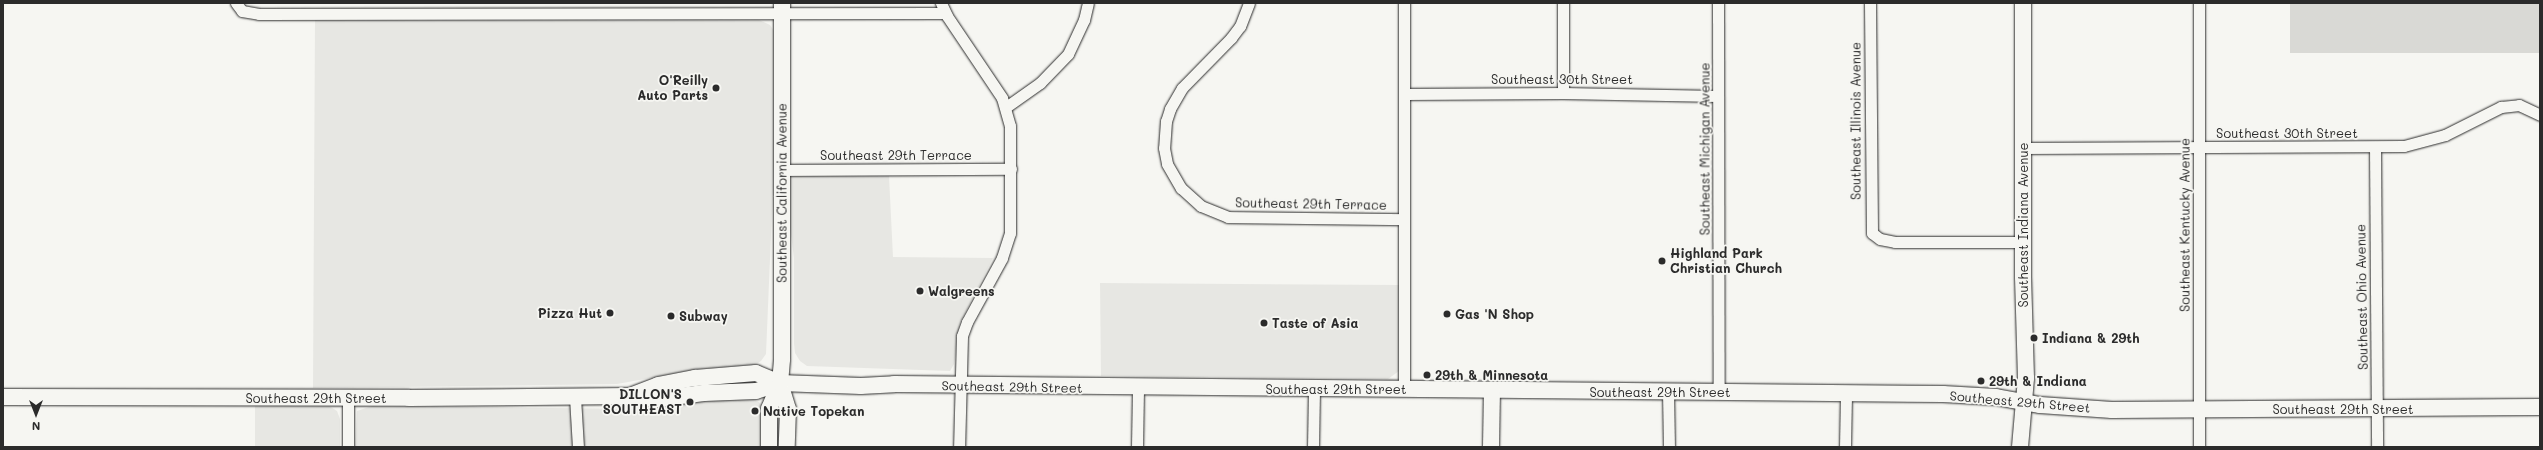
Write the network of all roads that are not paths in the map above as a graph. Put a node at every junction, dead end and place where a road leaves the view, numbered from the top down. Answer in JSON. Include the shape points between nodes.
{"nodes":[{"id":1,"x":236,"y":3,"type":"edge"},
{"id":2,"x":1088,"y":3,"type":"edge"},
{"id":3,"x":1249,"y":3,"type":"edge"},
{"id":4,"x":1404,"y":3,"type":"edge"},
{"id":5,"x":1563,"y":3,"type":"edge"},
{"id":6,"x":1718,"y":3,"type":"edge"},
{"id":7,"x":1870,"y":3,"type":"edge"},
{"id":8,"x":2023,"y":3,"type":"edge"},
{"id":9,"x":2199,"y":3,"type":"edge"},
{"id":10,"x":782,"y":8,"type":"edge"},
{"id":11,"x":943,"y":8,"type":"edge"},
{"id":12,"x":621,"y":9,"type":"edge"},
{"id":13,"x":1563,"y":93,"type":"junction"},
{"id":14,"x":1405,"y":94,"type":"junction"},
{"id":15,"x":1718,"y":96,"type":"junction"},
{"id":16,"x":1006,"y":107,"type":"junction"},
{"id":17,"x":2540,"y":115,"type":"edge"},
{"id":18,"x":2199,"y":147,"type":"junction"},
{"id":19,"x":2375,"y":147,"type":"junction"},
{"id":20,"x":2023,"y":148,"type":"junction"},
{"id":21,"x":1011,"y":169,"type":"junction"},
{"id":22,"x":782,"y":170,"type":"junction"},
{"id":23,"x":1404,"y":219,"type":"junction"},
{"id":24,"x":2024,"y":242,"type":"junction"},
{"id":25,"x":780,"y":383,"type":"junction"},
{"id":26,"x":960,"y":387,"type":"junction"},
{"id":27,"x":1138,"y":388,"type":"junction"},
{"id":28,"x":1314,"y":389,"type":"junction"},
{"id":29,"x":1404,"y":390,"type":"junction"},
{"id":30,"x":1492,"y":390,"type":"junction"},
{"id":31,"x":1668,"y":391,"type":"junction"},
{"id":32,"x":1719,"y":392,"type":"junction"},
{"id":33,"x":1846,"y":393,"type":"junction"},
{"id":34,"x":3,"y":397,"type":"edge"},
{"id":35,"x":575,"y":397,"type":"junction"},
{"id":36,"x":348,"y":398,"type":"junction"},
{"id":37,"x":2024,"y":402,"type":"junction"},
{"id":38,"x":2540,"y":408,"type":"edge"},
{"id":39,"x":2200,"y":409,"type":"junction"},
{"id":40,"x":2377,"y":409,"type":"junction"},
{"id":41,"x":348,"y":447,"type":"edge"},
{"id":42,"x":578,"y":447,"type":"edge"},
{"id":43,"x":769,"y":447,"type":"edge"},
{"id":44,"x":787,"y":447,"type":"edge"},
{"id":45,"x":959,"y":447,"type":"edge"},
{"id":46,"x":1137,"y":447,"type":"edge"},
{"id":47,"x":1313,"y":447,"type":"edge"},
{"id":48,"x":1491,"y":447,"type":"edge"},
{"id":49,"x":1668,"y":447,"type":"edge"},
{"id":50,"x":1845,"y":447,"type":"edge"},
{"id":51,"x":2020,"y":447,"type":"edge"},
{"id":52,"x":2199,"y":447,"type":"edge"},
{"id":53,"x":2377,"y":447,"type":"edge"}],
"edges":[{"from":1,"to":12,"type":"street","via":[[242,11],[259,14]]},
{"from":2,"to":16,"type":"street","via":[[1084,20],[1068,54],[1040,84]]},
{"from":3,"to":23,"type":"street","name":"Southeast 29th Terrace","via":[[1232,38],[1182,88],[1170,109],[1166,121],[1164,148],[1169,170],[1181,188],[1202,206],[1228,217]]},
{"from":4,"to":14,"type":"street"},
{"from":5,"to":13,"type":"street"},
{"from":6,"to":15,"type":"street","name":"Southeast Michigan Avenue"},
{"from":7,"to":24,"type":"street","name":"Southeast Illinois Avenue","via":[[1870,226],[1876,237],[1895,242]]},
{"from":8,"to":20,"type":"main road","name":"Southeast Indiana Avenue"},
{"from":9,"to":18,"type":"street","name":"Southeast Kentucky Avenue"},
{"from":10,"to":11,"type":"street"},
{"from":10,"to":12,"type":"street"},
{"from":10,"to":22,"type":"main road","name":"Southeast California Avenue"},
{"from":11,"to":16,"type":"street","via":[[998,90]]},
{"from":13,"to":14,"type":"street","name":"Southeast 30th Street"},
{"from":13,"to":15,"type":"street","name":"Southeast 30th Street"},
{"from":14,"to":23,"type":"street"},
{"from":15,"to":32,"type":"street","name":"Southeast Michigan Avenue"},
{"from":16,"to":21,"type":"street","via":[[1010,126]]},
{"from":17,"to":19,"type":"street","name":"Southeast 30th Street","via":[[2519,105],[2507,105],[2426,142]]},
{"from":18,"to":19,"type":"street","name":"Southeast 30th Street"},
{"from":18,"to":20,"type":"street","name":"Southeast 30th Street"},
{"from":18,"to":39,"type":"street","name":"Southeast Kentucky Avenue"},
{"from":19,"to":40,"type":"street","name":"Southeast Ohio Avenue"},
{"from":20,"to":24,"type":"main road","name":"Southeast Indiana Avenue"},
{"from":21,"to":22,"type":"street","name":"Southeast 29th Terrace"},
{"from":21,"to":26,"type":"street","via":[[1010,232],[1002,258],[964,329]]},
{"from":22,"to":25,"type":"main road","name":"Southeast California Avenue"},
{"from":23,"to":29,"type":"street"},
{"from":24,"to":37,"type":"main road","name":"Southeast Indiana Avenue"},
{"from":25,"to":26,"type":"main road","name":"Southeast 29th Street"},
{"from":25,"to":35,"type":"main road","name":"Southeast 29th Street","via":[[756,373],[714,375],[658,385],[630,396]]},
{"from":25,"to":43,"type":"main road","name":"Southeast California Avenue","via":[[769,409]]},
{"from":25,"to":44,"type":"main road","name":"Southeast California Avenue","via":[[788,409]]},
{"from":26,"to":27,"type":"main road","name":"Southeast 29th Street"},
{"from":26,"to":45,"type":"street"},
{"from":27,"to":28,"type":"main road","name":"Southeast 29th Street"},
{"from":27,"to":46,"type":"street"},
{"from":28,"to":29,"type":"main road","name":"Southeast 29th Street"},
{"from":28,"to":47,"type":"street"},
{"from":29,"to":30,"type":"main road","name":"Southeast 29th Street"},
{"from":30,"to":31,"type":"main road","name":"Southeast 29th Street"},
{"from":30,"to":48,"type":"main road"},
{"from":31,"to":32,"type":"main road","name":"Southeast 29th Street"},
{"from":31,"to":49,"type":"street"},
{"from":32,"to":33,"type":"main road","name":"Southeast 29th Street"},
{"from":33,"to":37,"type":"main road","name":"Southeast 29th Street","via":[[1963,395]]},
{"from":33,"to":50,"type":"street"},
{"from":34,"to":36,"type":"main road","name":"Southeast 29th Street"},
{"from":35,"to":36,"type":"main road","name":"Southeast 29th Street"},
{"from":35,"to":42,"type":"street"},
{"from":36,"to":41,"type":"street"},
{"from":37,"to":39,"type":"main road","name":"Southeast 29th Street","via":[[2112,410]]},
{"from":37,"to":51,"type":"main road","name":"Southeast Indiana Avenue"},
{"from":38,"to":40,"type":"main road","name":"Southeast 29th Street"},
{"from":39,"to":40,"type":"main road","name":"Southeast 29th Street"},
{"from":39,"to":52,"type":"street","name":"Southeast Kentucky Avenue"},
{"from":40,"to":53,"type":"street","name":"Southeast Ohio Avenue"}]}
